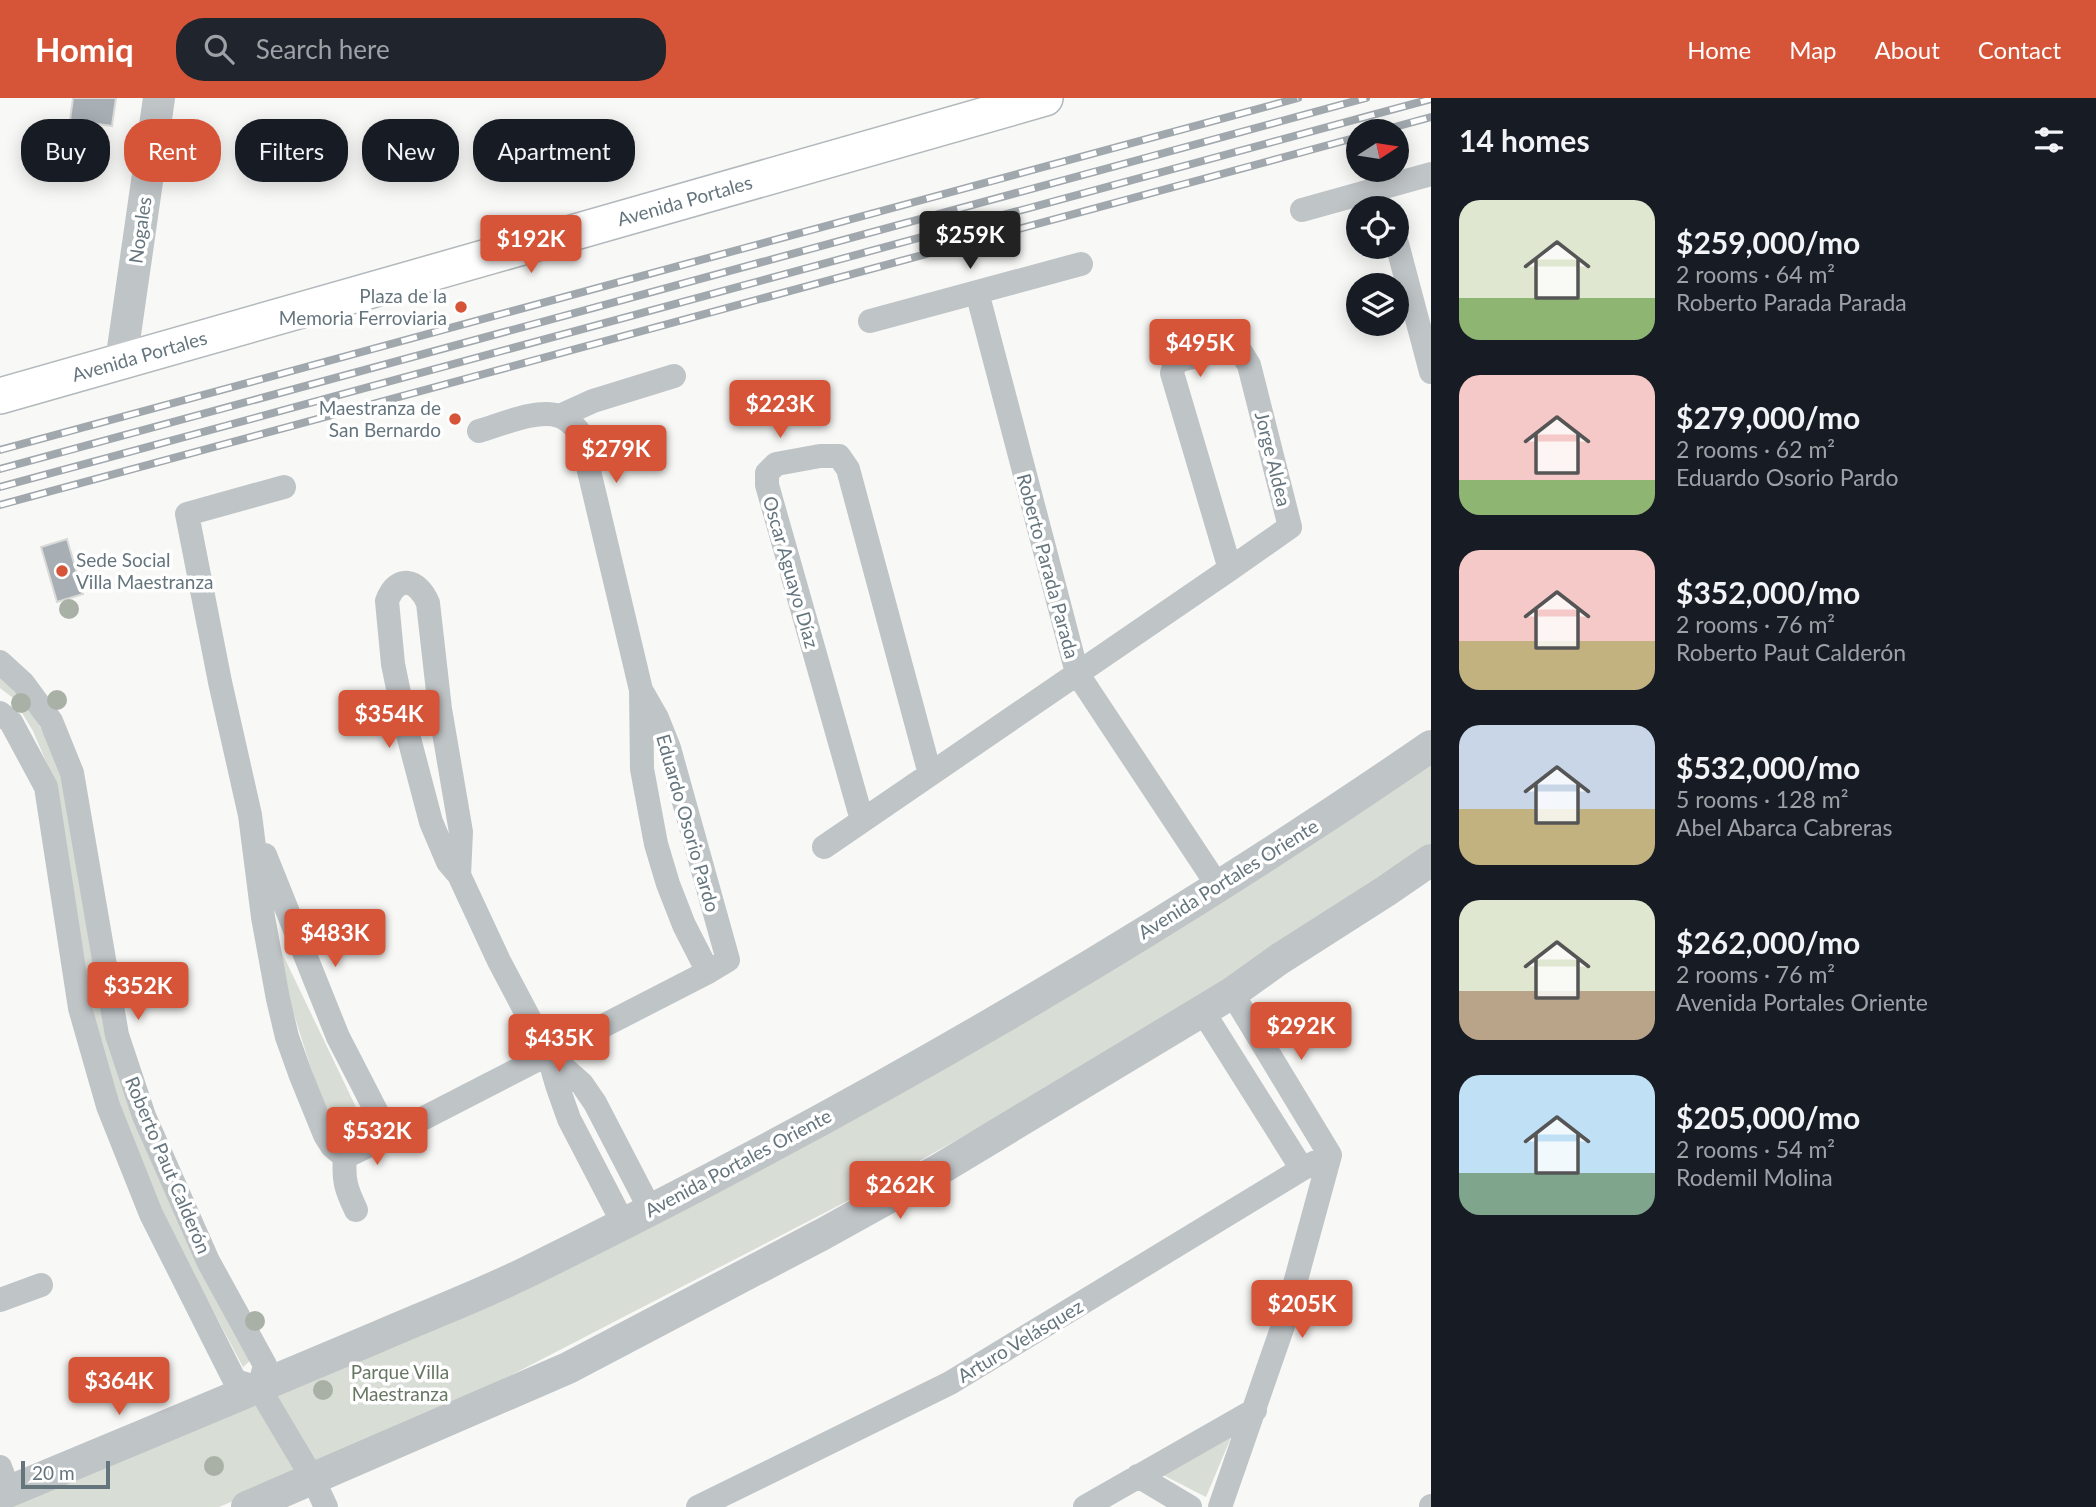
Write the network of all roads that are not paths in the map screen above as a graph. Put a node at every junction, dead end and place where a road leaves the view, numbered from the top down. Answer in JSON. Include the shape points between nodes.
{"nodes":[{"id":1,"x":159,"y":98,"type":"edge"},
{"id":2,"x":1045,"y":98,"type":"edge"},
{"id":3,"x":1431,"y":174,"type":"edge"},
{"id":4,"x":1390,"y":196,"type":"edge"},
{"id":5,"x":1346,"y":204,"type":"edge"},
{"id":6,"x":1302,"y":210,"type":"dead end"},
{"id":7,"x":1401,"y":259,"type":"edge"},
{"id":8,"x":1081,"y":264,"type":"dead end"},
{"id":9,"x":976,"y":292,"type":"junction"},
{"id":10,"x":870,"y":321,"type":"dead end"},
{"id":11,"x":121,"y":362,"type":"junction"},
{"id":12,"x":1431,"y":372,"type":"edge"},
{"id":13,"x":674,"y":376,"type":"dead end"},
{"id":14,"x":0,"y":396,"type":"edge"},
{"id":15,"x":560,"y":416,"type":"junction"},
{"id":16,"x":479,"y":431,"type":"dead end"},
{"id":17,"x":284,"y":487,"type":"dead end"},
{"id":18,"x":1230,"y":569,"type":"junction"},
{"id":19,"x":0,"y":662,"type":"edge"},
{"id":20,"x":1077,"y":673,"type":"junction"},
{"id":21,"x":640,"y":690,"type":"junction"},
{"id":22,"x":0,"y":713,"type":"edge"},
{"id":23,"x":1431,"y":746,"type":"edge"},
{"id":24,"x":930,"y":774,"type":"junction"},
{"id":25,"x":250,"y":815,"type":"junction"},
{"id":26,"x":862,"y":820,"type":"junction"},
{"id":27,"x":824,"y":846,"type":"dead end"},
{"id":28,"x":1431,"y":860,"type":"edge"},
{"id":29,"x":459,"y":875,"type":"junction"},
{"id":30,"x":1218,"y":886,"type":"junction"},
{"id":31,"x":718,"y":966,"type":"junction"},
{"id":32,"x":1232,"y":993,"type":"junction"},
{"id":33,"x":1202,"y":1010,"type":"junction"},
{"id":34,"x":548,"y":1054,"type":"junction"},
{"id":35,"x":389,"y":1136,"type":"junction"},
{"id":36,"x":1330,"y":1155,"type":"junction"},
{"id":37,"x":345,"y":1157,"type":"junction"},
{"id":38,"x":1303,"y":1169,"type":"junction"},
{"id":39,"x":356,"y":1210,"type":"dead end"},
{"id":40,"x":637,"y":1216,"type":"junction"},
{"id":41,"x":41,"y":1285,"type":"dead end"},
{"id":42,"x":0,"y":1300,"type":"edge"},
{"id":43,"x":258,"y":1388,"type":"junction"},
{"id":44,"x":1255,"y":1410,"type":"junction"},
{"id":45,"x":1138,"y":1476,"type":"junction"},
{"id":46,"x":313,"y":1479,"type":"junction"},
{"id":47,"x":3,"y":1484,"type":"edge"},
{"id":48,"x":247,"y":1507,"type":"edge"},
{"id":49,"x":326,"y":1507,"type":"edge"},
{"id":50,"x":698,"y":1507,"type":"edge"},
{"id":51,"x":1085,"y":1507,"type":"edge"},
{"id":52,"x":1190,"y":1507,"type":"edge"},
{"id":53,"x":1220,"y":1507,"type":"edge"}],
"edges":[{"from":1,"to":11,"type":"street","name":"Nogales"},
{"from":2,"to":11,"type":"main road","name":"Avenida Portales"},
{"from":3,"to":4,"type":"street"},
{"from":5,"to":6,"type":"street"},
{"from":7,"to":12,"type":"street"},
{"from":8,"to":9,"type":"street"},
{"from":9,"to":10,"type":"street"},
{"from":9,"to":20,"type":"street","name":"Roberto Parada Parada"},
{"from":11,"to":14,"type":"main road","name":"Avenida Portales"},
{"from":13,"to":15,"type":"street"},
{"from":15,"to":16,"type":"street","via":[[536,415]]},
{"from":15,"to":21,"type":"street","name":"Eduardo Osorio Pardo","via":[[580,433]]},
{"from":17,"to":25,"type":"street","via":[[187,514]]},
{"from":18,"to":18,"type":"street","name":"Jorge Aldea","via":[[1290,527],[1249,365],[1241,352],[1225,349],[1176,361],[1172,373]]},
{"from":18,"to":20,"type":"street","name":"Jorge Aldea"},
{"from":19,"to":43,"type":"street","name":"Roberto Paut Calderón","via":[[23,683],[51,721],[72,773],[117,1035],[144,1116],[208,1261],[265,1366]]},
{"from":20,"to":24,"type":"street","name":"Jorge Aldea"},
{"from":20,"to":30,"type":"street","name":"Roberto Parada Parada"},
{"from":21,"to":31,"type":"street","name":"Eduardo Osorio Pardo","via":[[668,748]]},
{"from":21,"to":31,"type":"street","name":"Eduardo Osorio Pardo","via":[[642,769],[656,844],[684,925]]},
{"from":22,"to":43,"type":"street","name":"Roberto Paut Calderón","via":[[11,723],[46,787],[80,1008],[108,1106],[151,1214],[235,1381]]},
{"from":23,"to":30,"type":"street","name":"Avenida Portales Oriente"},
{"from":24,"to":26,"type":"street","name":"Jorge Aldea"},
{"from":24,"to":26,"type":"street","name":"Oscar Aguayo Díaz","via":[[848,469],[839,456],[776,464],[767,473],[766,485]]},
{"from":25,"to":35,"type":"street","via":[[338,1037]]},
{"from":25,"to":37,"type":"street","via":[[271,963],[287,1037],[325,1135]]},
{"from":26,"to":27,"type":"street","name":"Jorge Aldea"},
{"from":28,"to":32,"type":"street"},
{"from":29,"to":29,"type":"street","via":[[461,832],[428,603],[423,590],[402,584],[387,601],[393,664],[424,797],[448,862]]},
{"from":29,"to":34,"type":"street"},
{"from":30,"to":40,"type":"street","name":"Avenida Portales Oriente","via":[[918,1067]]},
{"from":31,"to":34,"type":"street"},
{"from":32,"to":33,"type":"street"},
{"from":32,"to":36,"type":"street"},
{"from":33,"to":38,"type":"street"},
{"from":33,"to":46,"type":"street","via":[[940,1169],[823,1234],[568,1368]]},
{"from":34,"to":35,"type":"street"},
{"from":34,"to":40,"type":"street","via":[[570,1071],[595,1103]]},
{"from":35,"to":37,"type":"street"},
{"from":36,"to":38,"type":"street","name":"Arturo Velásquez"},
{"from":36,"to":44,"type":"street"},
{"from":37,"to":39,"type":"street","via":[[343,1175]]},
{"from":38,"to":50,"type":"street","name":"Arturo Velásquez","via":[[950,1383]]},
{"from":40,"to":43,"type":"street","name":"Avenida Portales Oriente","via":[[521,1275]]},
{"from":41,"to":42,"type":"street"},
{"from":43,"to":46,"type":"street","name":"Roberto Paut Calderón"},
{"from":43,"to":47,"type":"street","name":"Avenida Portales Oriente"},
{"from":44,"to":45,"type":"street"},
{"from":44,"to":53,"type":"street"},
{"from":45,"to":51,"type":"street"},
{"from":45,"to":52,"type":"street"},
{"from":46,"to":48,"type":"street"},
{"from":46,"to":49,"type":"street","name":"Roberto Paut Calderón"}]}
